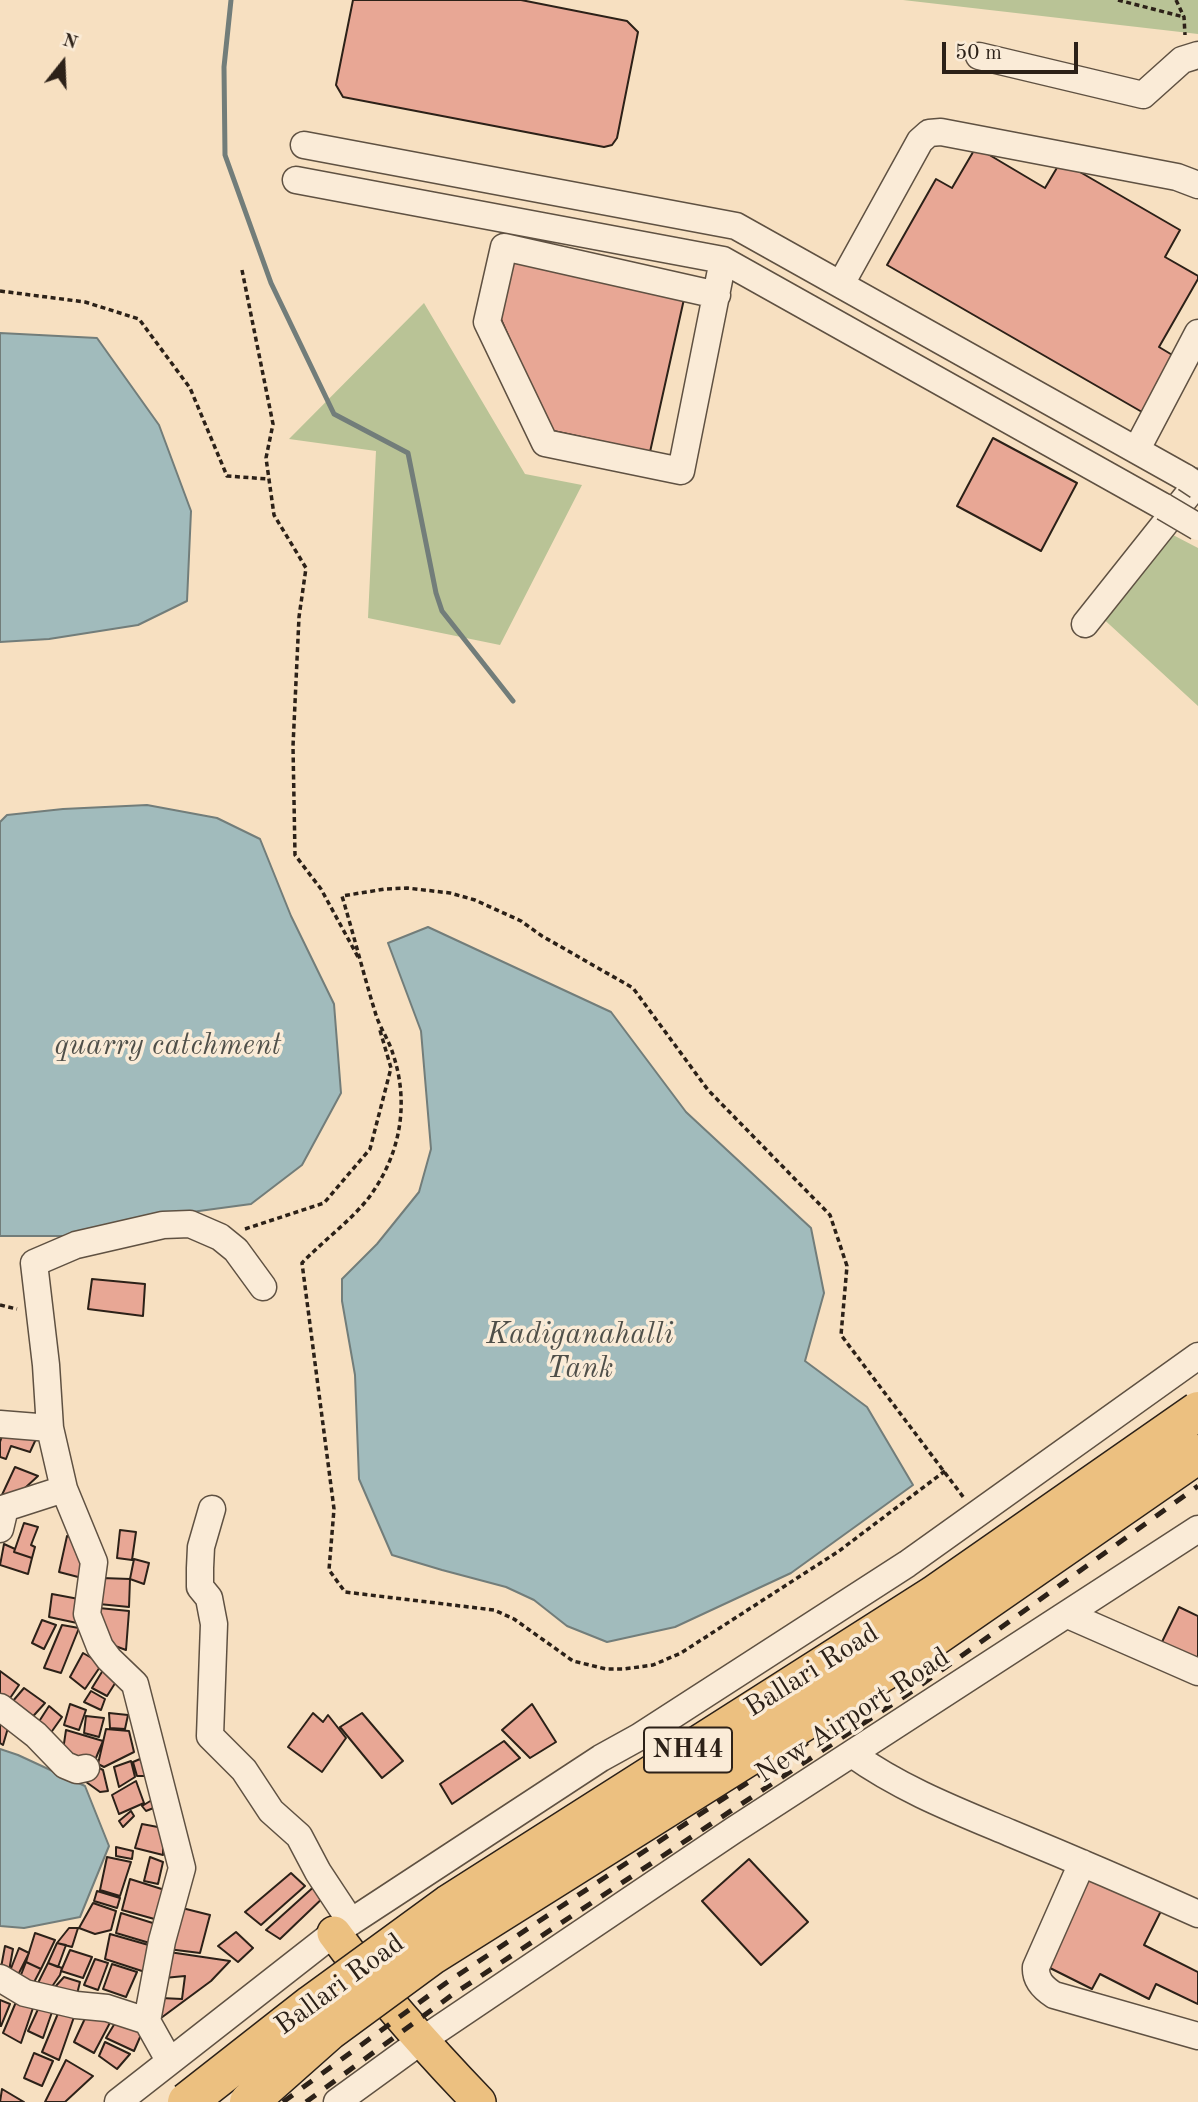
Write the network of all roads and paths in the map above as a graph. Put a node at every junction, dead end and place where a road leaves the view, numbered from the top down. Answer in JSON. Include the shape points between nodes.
{"nodes":[{"id":1,"x":1118,"y":0,"type":"edge"},
{"id":2,"x":1145,"y":0,"type":"edge"},
{"id":3,"x":1176,"y":0,"type":"edge"},
{"id":4,"x":1150,"y":8,"type":"junction"},
{"id":5,"x":1184,"y":17,"type":"junction"},
{"id":6,"x":979,"y":56,"type":"dead end"},
{"id":7,"x":1193,"y":57,"type":"edge"},
{"id":8,"x":304,"y":145,"type":"dead end"},
{"id":9,"x":296,"y":180,"type":"dead end"},
{"id":10,"x":1198,"y":185,"type":"edge"},
{"id":11,"x":723,"y":260,"type":"junction"},
{"id":12,"x":242,"y":270,"type":"dead end"},
{"id":13,"x":841,"y":284,"type":"junction"},
{"id":14,"x":0,"y":291,"type":"edge"},
{"id":15,"x":716,"y":295,"type":"junction"},
{"id":16,"x":1198,"y":333,"type":"edge"},
{"id":17,"x":1137,"y":449,"type":"junction"},
{"id":18,"x":269,"y":479,"type":"junction"},
{"id":19,"x":1194,"y":482,"type":"edge"},
{"id":20,"x":1198,"y":527,"type":"edge"},
{"id":21,"x":1085,"y":624,"type":"dead end"},
{"id":22,"x":377,"y":1019,"type":"junction"},
{"id":23,"x":220,"y":1237,"type":"junction"},
{"id":24,"x":263,"y":1287,"type":"dead end"},
{"id":25,"x":1198,"y":1356,"type":"edge"},
{"id":26,"x":1198,"y":1411,"type":"edge"},
{"id":27,"x":0,"y":1424,"type":"edge"},
{"id":28,"x":51,"y":1428,"type":"junction"},
{"id":29,"x":1198,"y":1454,"type":"edge"},
{"id":30,"x":945,"y":1471,"type":"junction"},
{"id":31,"x":64,"y":1489,"type":"junction"},
{"id":32,"x":212,"y":1510,"type":"dead end"},
{"id":33,"x":2,"y":1514,"type":"edge"},
{"id":34,"x":976,"y":1515,"type":"junction"},
{"id":35,"x":1198,"y":1529,"type":"edge"},
{"id":36,"x":1068,"y":1615,"type":"junction"},
{"id":37,"x":1198,"y":1672,"type":"edge"},
{"id":38,"x":0,"y":1707,"type":"edge"},
{"id":39,"x":852,"y":1754,"type":"junction"},
{"id":40,"x":86,"y":1768,"type":"dead end"},
{"id":41,"x":1082,"y":1863,"type":"junction"},
{"id":42,"x":1198,"y":1914,"type":"edge"},
{"id":43,"x":342,"y":1928,"type":"junction"},
{"id":44,"x":0,"y":1978,"type":"edge"},
{"id":45,"x":148,"y":2021,"type":"junction"},
{"id":46,"x":1198,"y":2036,"type":"edge"},
{"id":47,"x":421,"y":2041,"type":"junction"},
{"id":48,"x":166,"y":2054,"type":"dead end"},
{"id":49,"x":118,"y":2102,"type":"edge"},
{"id":50,"x":187,"y":2102,"type":"edge"},
{"id":51,"x":249,"y":2102,"type":"edge"},
{"id":52,"x":337,"y":2102,"type":"edge"},
{"id":53,"x":479,"y":2102,"type":"edge"}],
"edges":[{"from":1,"to":4,"type":"path"},
{"from":2,"to":4,"type":"path"},
{"from":3,"to":5,"type":"path"},
{"from":4,"to":5,"type":"path"},
{"from":5,"to":7,"type":"path"},
{"from":6,"to":7,"type":"street","via":[[1143,95],[1182,60]]},
{"from":8,"to":13,"type":"street","via":[[736,226]]},
{"from":9,"to":11,"type":"street"},
{"from":10,"to":13,"type":"street","via":[[1177,177],[929,133],[920,141]]},
{"from":11,"to":15,"type":"street"},
{"from":11,"to":20,"type":"street","bridge":true},
{"from":12,"to":18,"type":"path","via":[[273,424],[266,458]]},
{"from":13,"to":17,"type":"street"},
{"from":14,"to":18,"type":"path","via":[[85,302],[138,319],[190,388],[227,476]]},
{"from":15,"to":15,"type":"street","via":[[681,471],[545,443],[487,322],[504,247]]},
{"from":16,"to":17,"type":"street"},
{"from":17,"to":19,"type":"street"},
{"from":18,"to":22,"type":"path","via":[[274,515],[306,568],[293,746],[295,855],[321,889],[360,962]]},
{"from":19,"to":21,"type":"street"},
{"from":22,"to":23,"type":"path","via":[[391,1068],[370,1149],[324,1203]]},
{"from":22,"to":30,"type":"path","via":[[342,896],[385,888],[429,889],[475,900],[633,988],[708,1090],[830,1215],[848,1266],[841,1335]]},
{"from":22,"to":30,"type":"path","via":[[401,1083],[402,1115],[394,1149],[366,1200],[302,1263],[334,1509],[329,1570],[345,1592],[494,1610],[573,1661],[606,1669],[639,1668],[681,1653],[828,1559]]},
{"from":23,"to":24,"type":"street","via":[[236,1250]]},
{"from":23,"to":28,"type":"street","via":[[190,1224],[163,1225],[76,1245],[34,1263]]},
{"from":25,"to":34,"type":"street"},
{"from":26,"to":50,"type":"highway","name":"Ballari Road","number":"NH44","bridge":true,"via":[[934,1595],[449,1904]]},
{"from":27,"to":28,"type":"street"},
{"from":28,"to":31,"type":"street"},
{"from":29,"to":51,"type":"highway","name":"Ballari Road","number":"NH44","bridge":true,"via":[[891,1667],[431,1956],[329,2031]]},
{"from":30,"to":34,"type":"path"},
{"from":31,"to":33,"type":"street"},
{"from":31,"to":45,"type":"street","via":[[94,1562],[86,1614],[108,1659],[135,1684],[181,1868]]},
{"from":32,"to":43,"type":"street","via":[[200,1568],[200,1587],[209,1598],[214,1624],[210,1736],[244,1770],[271,1811],[299,1836]]},
{"from":34,"to":43,"type":"street"},
{"from":35,"to":36,"type":"street","name":"New Airport Road"},
{"from":36,"to":37,"type":"street"},
{"from":36,"to":39,"type":"street","name":"New Airport Road"},
{"from":38,"to":40,"type":"street","via":[[65,1765]]},
{"from":39,"to":41,"type":"street","via":[[882,1776],[925,1797]]},
{"from":39,"to":47,"type":"street","name":"New Airport Road"},
{"from":41,"to":42,"type":"street"},
{"from":41,"to":46,"type":"street","via":[[1036,1967],[1040,1984],[1054,1995]]},
{"from":43,"to":47,"type":"main road","via":[[372,1985]]},
{"from":43,"to":49,"type":"street"},
{"from":44,"to":45,"type":"street","via":[[25,1993],[107,2008]]},
{"from":45,"to":48,"type":"street"},
{"from":47,"to":52,"type":"street","name":"New Airport Road"},
{"from":47,"to":53,"type":"main road"}]}
